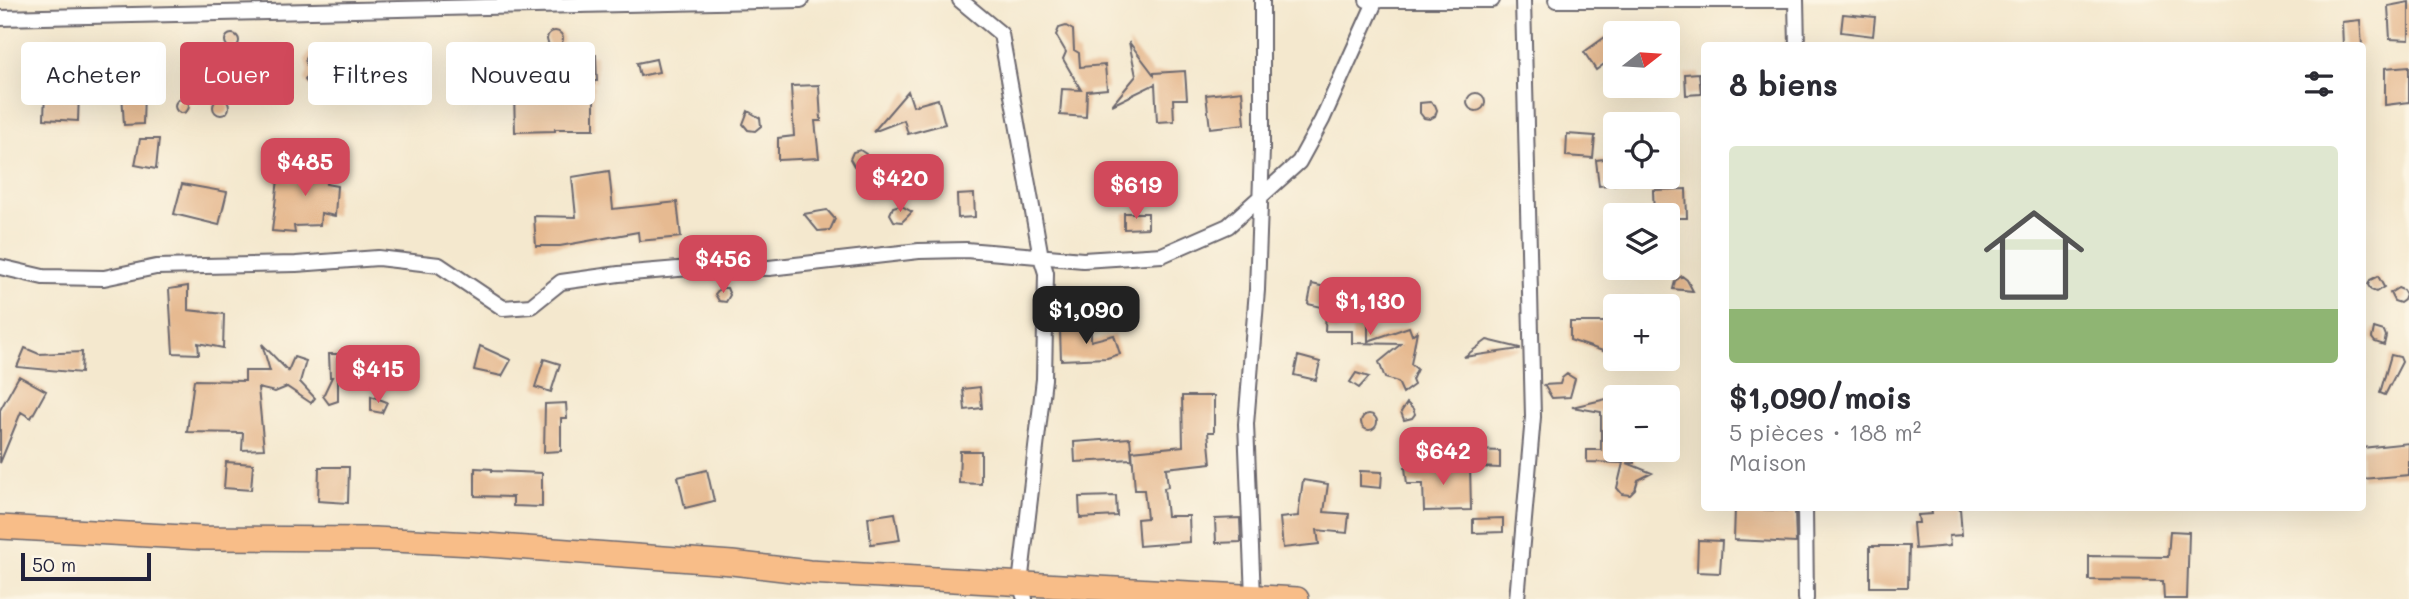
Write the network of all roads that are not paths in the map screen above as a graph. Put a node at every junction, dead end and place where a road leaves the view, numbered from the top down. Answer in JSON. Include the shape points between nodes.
{"nodes":[{"id":1,"x":801,"y":0,"type":"edge"},
{"id":2,"x":960,"y":0,"type":"edge"},
{"id":3,"x":1262,"y":0,"type":"edge"},
{"id":4,"x":1365,"y":0,"type":"edge"},
{"id":5,"x":1376,"y":0,"type":"edge"},
{"id":6,"x":1492,"y":0,"type":"edge"},
{"id":7,"x":1523,"y":0,"type":"edge"},
{"id":8,"x":1556,"y":0,"type":"edge"},
{"id":9,"x":0,"y":18,"type":"edge"},
{"id":10,"x":1797,"y":42,"type":"edge"},
{"id":11,"x":1260,"y":199,"type":"junction"},
{"id":12,"x":1041,"y":257,"type":"junction"},
{"id":13,"x":0,"y":267,"type":"edge"},
{"id":14,"x":1805,"y":511,"type":"edge"},
{"id":15,"x":0,"y":527,"type":"edge"},
{"id":16,"x":1023,"y":592,"type":"edge"},
{"id":17,"x":1201,"y":596,"type":"edge"},
{"id":18,"x":1253,"y":597,"type":"junction"},
{"id":19,"x":1297,"y":599,"type":"edge"},
{"id":20,"x":1517,"y":599,"type":"edge"},
{"id":21,"x":1806,"y":599,"type":"edge"}],
"edges":[{"from":1,"to":9,"type":"street"},
{"from":2,"to":12,"type":"street","via":[[1001,34]]},
{"from":3,"to":11,"type":"street"},
{"from":4,"to":5,"type":"street"},
{"from":5,"to":6,"type":"street"},
{"from":5,"to":11,"type":"street","via":[[1299,162]]},
{"from":7,"to":20,"type":"street","via":[[1533,416]]},
{"from":8,"to":10,"type":"street","via":[[1796,0]]},
{"from":11,"to":12,"type":"street","via":[[1228,226],[1162,254],[1083,260]]},
{"from":11,"to":18,"type":"street","via":[[1246,424]]},
{"from":12,"to":13,"type":"street","via":[[919,251],[769,268],[702,267],[619,274],[561,282],[531,306],[503,308],[439,265],[378,258],[156,267],[104,278],[43,277]]},
{"from":12,"to":16,"type":"street","via":[[1045,273],[1044,379]]},
{"from":14,"to":21,"type":"street"},
{"from":15,"to":16,"type":"highway","via":[[202,538],[473,544]]},
{"from":16,"to":17,"type":"highway"},
{"from":17,"to":18,"type":"highway"},
{"from":18,"to":19,"type":"highway"}]}
